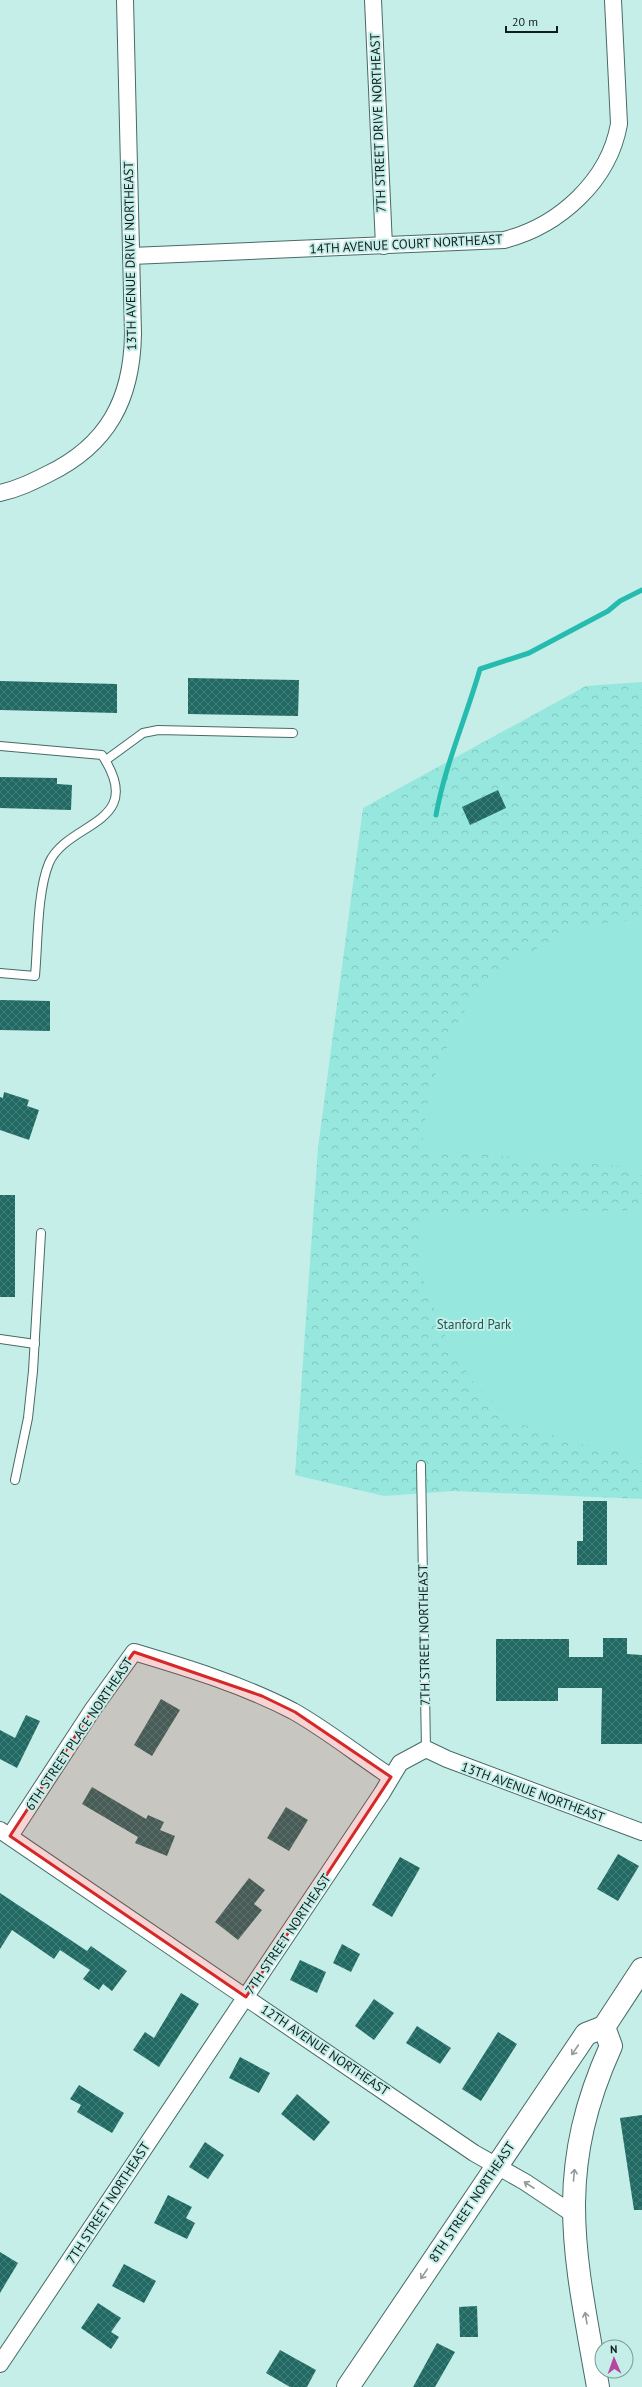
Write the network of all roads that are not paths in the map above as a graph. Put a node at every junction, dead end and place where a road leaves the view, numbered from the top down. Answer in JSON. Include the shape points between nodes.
{"nodes":[{"id":1,"x":125,"y":0,"type":"edge"},
{"id":2,"x":373,"y":0,"type":"edge"},
{"id":3,"x":613,"y":0,"type":"edge"},
{"id":4,"x":384,"y":246,"type":"junction"},
{"id":5,"x":130,"y":256,"type":"junction"},
{"id":6,"x":0,"y":493,"type":"edge"},
{"id":7,"x":293,"y":733,"type":"dead end"},
{"id":8,"x":0,"y":746,"type":"edge"},
{"id":9,"x":106,"y":760,"type":"junction"},
{"id":10,"x":0,"y":973,"type":"edge"},
{"id":11,"x":41,"y":1233,"type":"dead end"},
{"id":12,"x":0,"y":1338,"type":"edge"},
{"id":13,"x":35,"y":1344,"type":"junction"},
{"id":14,"x":421,"y":1465,"type":"dead end"},
{"id":15,"x":15,"y":1480,"type":"dead end"},
{"id":16,"x":426,"y":1749,"type":"junction"},
{"id":17,"x":391,"y":1777,"type":"junction"},
{"id":18,"x":642,"y":1832,"type":"edge"},
{"id":19,"x":5,"y":1833,"type":"edge"},
{"id":20,"x":642,"y":1969,"type":"edge"},
{"id":21,"x":246,"y":1996,"type":"junction"},
{"id":22,"x":604,"y":2027,"type":"junction"},
{"id":23,"x":496,"y":2166,"type":"junction"},
{"id":24,"x":573,"y":2214,"type":"junction"},
{"id":25,"x":0,"y":2364,"type":"edge"},
{"id":26,"x":348,"y":2387,"type":"edge"},
{"id":27,"x":598,"y":2387,"type":"edge"}],
"edges":[{"from":1,"to":5,"type":"street","name":"13TH AVENUE DRIVE NORTHEAST"},
{"from":2,"to":4,"type":"street","name":"7TH STREET DRIVE NORTHEAST"},
{"from":3,"to":4,"type":"street","name":"14TH AVENUE COURT NORTHEAST","via":[[619,124],[616,142],[609,159],[599,176],[581,196],[544,224],[524,235],[504,240]]},
{"from":4,"to":5,"type":"street","name":"14TH AVENUE COURT NORTHEAST"},
{"from":5,"to":6,"type":"street","name":"13TH AVENUE DRIVE NORTHEAST","via":[[132,351],[126,386],[110,423],[95,444],[78,458],[24,486]]},
{"from":7,"to":9,"type":"lane","via":[[158,730],[143,733]]},
{"from":8,"to":9,"type":"lane","via":[[102,755]]},
{"from":9,"to":10,"type":"lane","via":[[114,778],[113,803],[98,822],[56,851],[45,875],[35,976]]},
{"from":11,"to":13,"type":"lane"},
{"from":12,"to":13,"type":"lane"},
{"from":13,"to":15,"type":"lane","via":[[28,1418]]},
{"from":14,"to":16,"type":"lane","name":"7TH STREET NORTHEAST"},
{"from":16,"to":17,"type":"street","name":"7TH STREET NORTHEAST","via":[[400,1762]]},
{"from":16,"to":18,"type":"street","name":"13TH AVENUE NORTHEAST","via":[[447,1760]]},
{"from":17,"to":19,"type":"street","name":"6TH STREET PLACE NORTHEAST","via":[[295,1712],[262,1696],[134,1652]]},
{"from":17,"to":21,"type":"street","name":"7TH STREET NORTHEAST"},
{"from":19,"to":21,"type":"street","name":"12TH AVENUE NORTHEAST"},
{"from":20,"to":22,"type":"main road"},
{"from":21,"to":23,"type":"street","name":"12TH AVENUE NORTHEAST"},
{"from":21,"to":25,"type":"street","name":"7TH STREET NORTHEAST"},
{"from":22,"to":23,"type":"main road","name":"8TH STREET NORTHEAST","one_way":true,"via":[[586,2034]]},
{"from":24,"to":22,"type":"main road","one_way":true,"via":[[575,2165],[582,2123],[591,2092],[611,2046]]},
{"from":24,"to":23,"type":"street","name":"12TH AVENUE NORTHEAST","one_way":true},
{"from":23,"to":26,"type":"main road","name":"8TH STREET NORTHEAST","one_way":true},
{"from":27,"to":24,"type":"main road","one_way":true,"via":[[577,2268]]}]}
